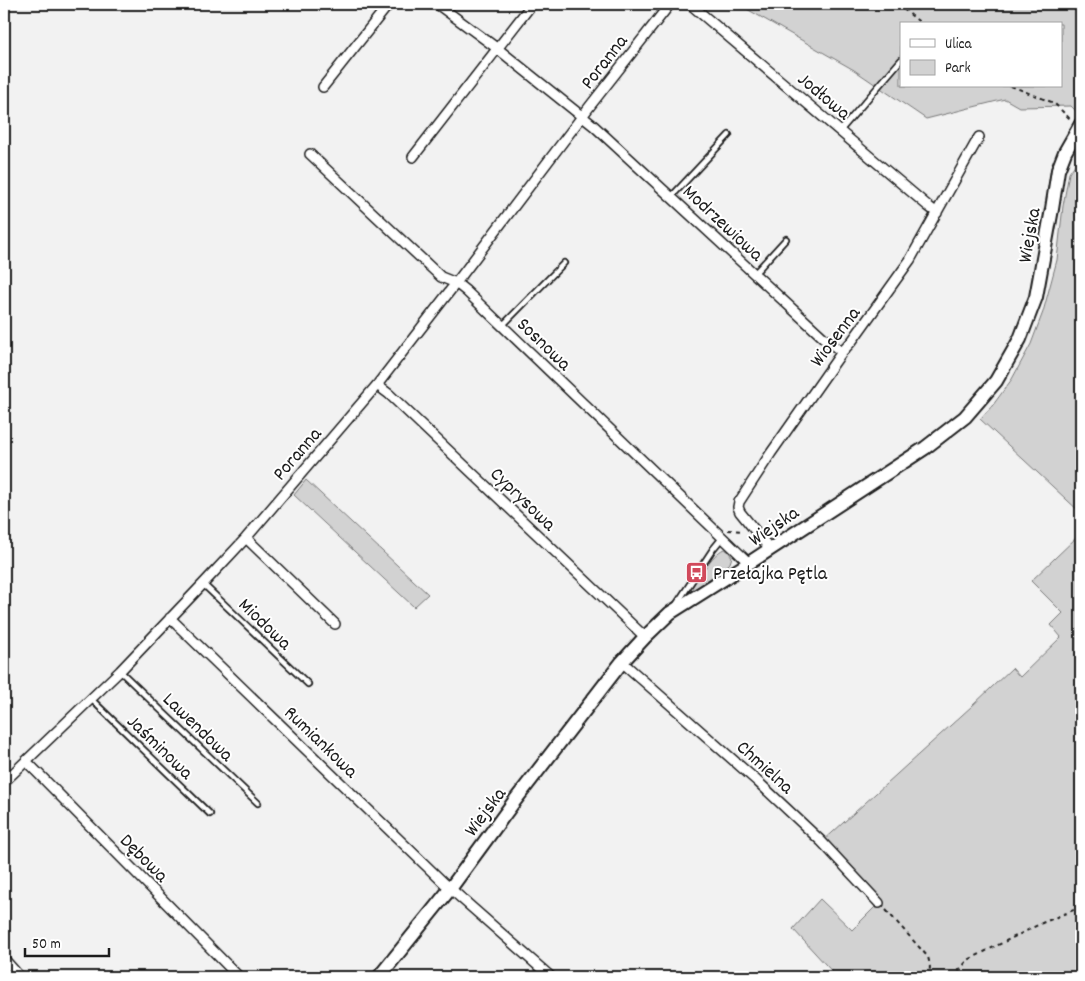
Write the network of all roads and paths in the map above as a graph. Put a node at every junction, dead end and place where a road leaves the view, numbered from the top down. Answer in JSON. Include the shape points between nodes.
{"nodes":[{"id":1,"x":389,"y":4,"type":"edge"},
{"id":2,"x":437,"y":4,"type":"edge"},
{"id":3,"x":532,"y":4,"type":"edge"},
{"id":4,"x":670,"y":4,"type":"edge"},
{"id":5,"x":690,"y":4,"type":"edge"},
{"id":6,"x":897,"y":4,"type":"edge"},
{"id":7,"x":920,"y":22,"type":"edge"},
{"id":8,"x":498,"y":49,"type":"junction"},
{"id":9,"x":900,"y":61,"type":"edge"},
{"id":10,"x":324,"y":87,"type":"dead end"},
{"id":11,"x":1016,"y":88,"type":"edge"},
{"id":12,"x":582,"y":116,"type":"junction"},
{"id":13,"x":1080,"y":125,"type":"edge"},
{"id":14,"x":840,"y":131,"type":"junction"},
{"id":15,"x":729,"y":135,"type":"dead end"},
{"id":16,"x":979,"y":137,"type":"dead end"},
{"id":17,"x":310,"y":154,"type":"dead end"},
{"id":18,"x":413,"y":158,"type":"dead end"},
{"id":19,"x":671,"y":197,"type":"junction"},
{"id":20,"x":937,"y":213,"type":"junction"},
{"id":21,"x":786,"y":239,"type":"dead end"},
{"id":22,"x":564,"y":263,"type":"dead end"},
{"id":23,"x":754,"y":274,"type":"junction"},
{"id":24,"x":456,"y":283,"type":"junction"},
{"id":25,"x":502,"y":326,"type":"junction"},
{"id":26,"x":842,"y":352,"type":"junction"},
{"id":27,"x":377,"y":385,"type":"junction"},
{"id":28,"x":246,"y":538,"type":"junction"},
{"id":29,"x":722,"y":538,"type":"junction"},
{"id":30,"x":770,"y":549,"type":"junction"},
{"id":31,"x":749,"y":563,"type":"junction"},
{"id":32,"x":203,"y":584,"type":"junction"},
{"id":33,"x":670,"y":613,"type":"junction"},
{"id":34,"x":170,"y":618,"type":"junction"},
{"id":35,"x":335,"y":624,"type":"dead end"},
{"id":36,"x":645,"y":637,"type":"junction"},
{"id":37,"x":622,"y":662,"type":"junction"},
{"id":38,"x":120,"y":671,"type":"junction"},
{"id":39,"x":308,"y":684,"type":"dead end"},
{"id":40,"x":91,"y":699,"type":"junction"},
{"id":41,"x":26,"y":760,"type":"junction"},
{"id":42,"x":4,"y":782,"type":"edge"},
{"id":43,"x":258,"y":803,"type":"dead end"},
{"id":44,"x":210,"y":814,"type":"dead end"},
{"id":45,"x":450,"y":889,"type":"junction"},
{"id":46,"x":880,"y":903,"type":"joint"},
{"id":47,"x":1081,"y":907,"type":"edge"},
{"id":48,"x":4,"y":959,"type":"edge"},
{"id":49,"x":20,"y":977,"type":"edge"},
{"id":50,"x":239,"y":977,"type":"edge"},
{"id":51,"x":379,"y":977,"type":"edge"},
{"id":52,"x":551,"y":977,"type":"edge"},
{"id":53,"x":925,"y":977,"type":"edge"},
{"id":54,"x":953,"y":977,"type":"edge"}],
"edges":[{"from":1,"to":10,"type":"street"},
{"from":2,"to":8,"type":"street","name":"Poranna"},
{"from":3,"to":8,"type":"street"},
{"from":4,"to":12,"type":"street","name":"Poranna"},
{"from":5,"to":14,"type":"street","name":"Jodłowa"},
{"from":6,"to":7,"type":"path"},
{"from":8,"to":12,"type":"street","name":"Poranna"},
{"from":8,"to":18,"type":"street"},
{"from":9,"to":14,"type":"lane"},
{"from":11,"to":13,"type":"path","via":[[1054,103]]},
{"from":12,"to":19,"type":"street","name":"Modrzewiowa"},
{"from":12,"to":24,"type":"street","name":"Poranna"},
{"from":13,"to":30,"type":"street","name":"Wiejska","via":[[1058,170],[1036,297],[1020,339],[996,382],[965,417],[925,448]]},
{"from":14,"to":20,"type":"street","name":"Jodłowa"},
{"from":15,"to":19,"type":"lane"},
{"from":16,"to":20,"type":"street","name":"Wiosenna"},
{"from":17,"to":24,"type":"street","name":"Sosnowa","via":[[441,277]]},
{"from":19,"to":23,"type":"street","name":"Modrzewiowa"},
{"from":20,"to":26,"type":"street","name":"Wiosenna","via":[[910,260]]},
{"from":21,"to":23,"type":"lane"},
{"from":22,"to":25,"type":"lane"},
{"from":23,"to":26,"type":"street","name":"Modrzewiowa"},
{"from":24,"to":25,"type":"street","name":"Sosnowa"},
{"from":24,"to":27,"type":"street","name":"Poranna"},
{"from":25,"to":29,"type":"street","name":"Sosnowa"},
{"from":26,"to":30,"type":"street","name":"Wiosenna","via":[[739,502],[740,512]]},
{"from":27,"to":28,"type":"street","name":"Poranna"},
{"from":27,"to":36,"type":"street","name":"Cyprysowa"},
{"from":28,"to":32,"type":"street","name":"Poranna"},
{"from":28,"to":35,"type":"street"},
{"from":29,"to":31,"type":"street","name":"Sosnowa"},
{"from":29,"to":33,"type":"lane"},
{"from":30,"to":31,"type":"street","name":"Wiejska"},
{"from":31,"to":33,"type":"street","name":"Wiejska"},
{"from":32,"to":34,"type":"street","name":"Poranna"},
{"from":32,"to":39,"type":"lane","name":"Miodowa"},
{"from":33,"to":36,"type":"street","name":"Wiejska"},
{"from":34,"to":38,"type":"street","name":"Poranna"},
{"from":34,"to":45,"type":"street","name":"Rumiankowa"},
{"from":36,"to":37,"type":"street","name":"Wiejska"},
{"from":37,"to":45,"type":"street","name":"Wiejska"},
{"from":37,"to":46,"type":"street","name":"Chmielna","via":[[821,841]]},
{"from":38,"to":40,"type":"street","name":"Poranna"},
{"from":38,"to":43,"type":"lane","name":"Lawendowa"},
{"from":40,"to":41,"type":"street","name":"Poranna"},
{"from":40,"to":44,"type":"lane","name":"Jaśminowa"},
{"from":41,"to":42,"type":"street","name":"Poranna"},
{"from":41,"to":50,"type":"street","name":"Dębowa"},
{"from":45,"to":51,"type":"street","name":"Wiejska"},
{"from":45,"to":52,"type":"street","name":"Rumiankowa"},
{"from":46,"to":53,"type":"path","via":[[928,957],[931,967]]},
{"from":47,"to":54,"type":"path","via":[[968,960]]},
{"from":48,"to":49,"type":"street"}]}
